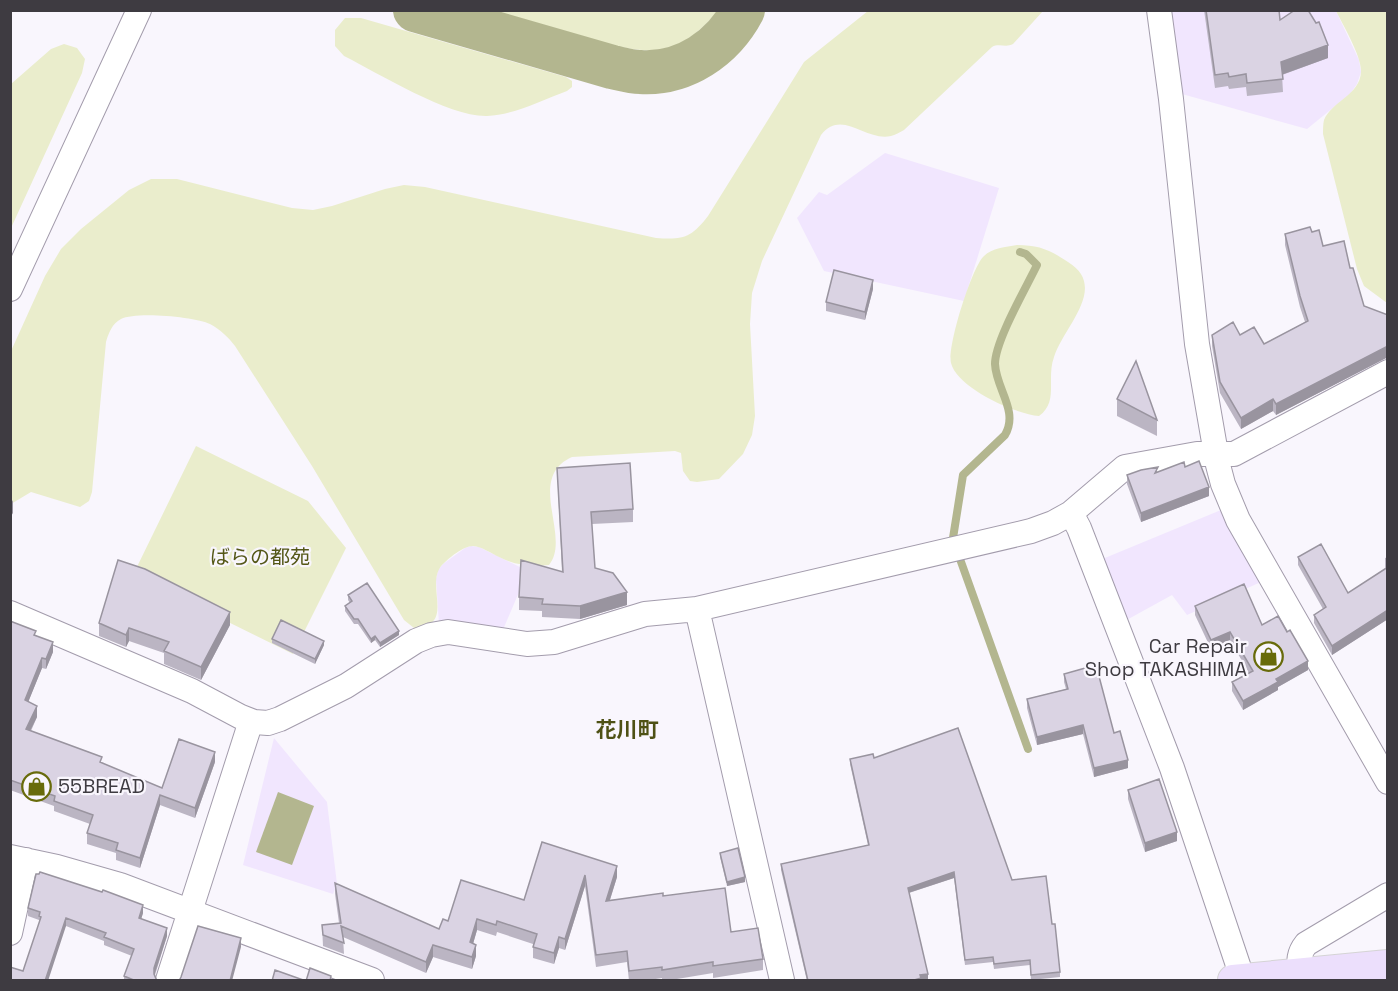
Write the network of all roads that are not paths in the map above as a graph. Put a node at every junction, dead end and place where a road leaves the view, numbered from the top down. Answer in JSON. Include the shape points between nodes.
{"nodes":[{"id":1,"x":139,"y":10,"type":"edge"},
{"id":2,"x":1159,"y":10,"type":"edge"},
{"id":3,"x":10,"y":289,"type":"edge"},
{"id":4,"x":1388,"y":372,"type":"edge"},
{"id":5,"x":1216,"y":454,"type":"junction"},
{"id":6,"x":1071,"y":513,"type":"junction"},
{"id":7,"x":697,"y":609,"type":"junction"},
{"id":8,"x":10,"y":613,"type":"edge"},
{"id":9,"x":251,"y":721,"type":"junction"},
{"id":10,"x":1388,"y":782,"type":"edge"},
{"id":11,"x":18,"y":859,"type":"edge"},
{"id":12,"x":1388,"y":895,"type":"edge"},
{"id":13,"x":190,"y":912,"type":"junction"},
{"id":14,"x":10,"y":933,"type":"edge"},
{"id":15,"x":1388,"y":965,"type":"edge"},
{"id":16,"x":1300,"y":974,"type":"junction"},
{"id":17,"x":1240,"y":980,"type":"edge"},
{"id":18,"x":168,"y":981,"type":"edge"},
{"id":19,"x":372,"y":981,"type":"edge"},
{"id":20,"x":782,"y":981,"type":"edge"}],
"edges":[{"from":1,"to":3,"type":"street"},
{"from":2,"to":5,"type":"street","via":[[1197,344]]},
{"from":4,"to":5,"type":"street","via":[[1234,454]]},
{"from":5,"to":6,"type":"street","via":[[1125,467]]},
{"from":5,"to":10,"type":"street","via":[[1238,520]]},
{"from":6,"to":7,"type":"street","via":[[1031,531]]},
{"from":6,"to":17,"type":"street","via":[[1172,768]]},
{"from":7,"to":9,"type":"street","via":[[645,614],[554,642],[527,644],[447,632],[431,635],[346,687],[280,719],[268,723]]},
{"from":7,"to":20,"type":"street"},
{"from":8,"to":9,"type":"street","via":[[192,691]]},
{"from":9,"to":13,"type":"street"},
{"from":11,"to":13,"type":"street","via":[[109,882]]},
{"from":11,"to":14,"type":"street"},
{"from":12,"to":16,"type":"street","via":[[1306,944],[1299,958]]},
{"from":13,"to":18,"type":"street"},
{"from":13,"to":19,"type":"street"},
{"from":15,"to":16,"type":"main road"},
{"from":16,"to":17,"type":"main road"}]}
